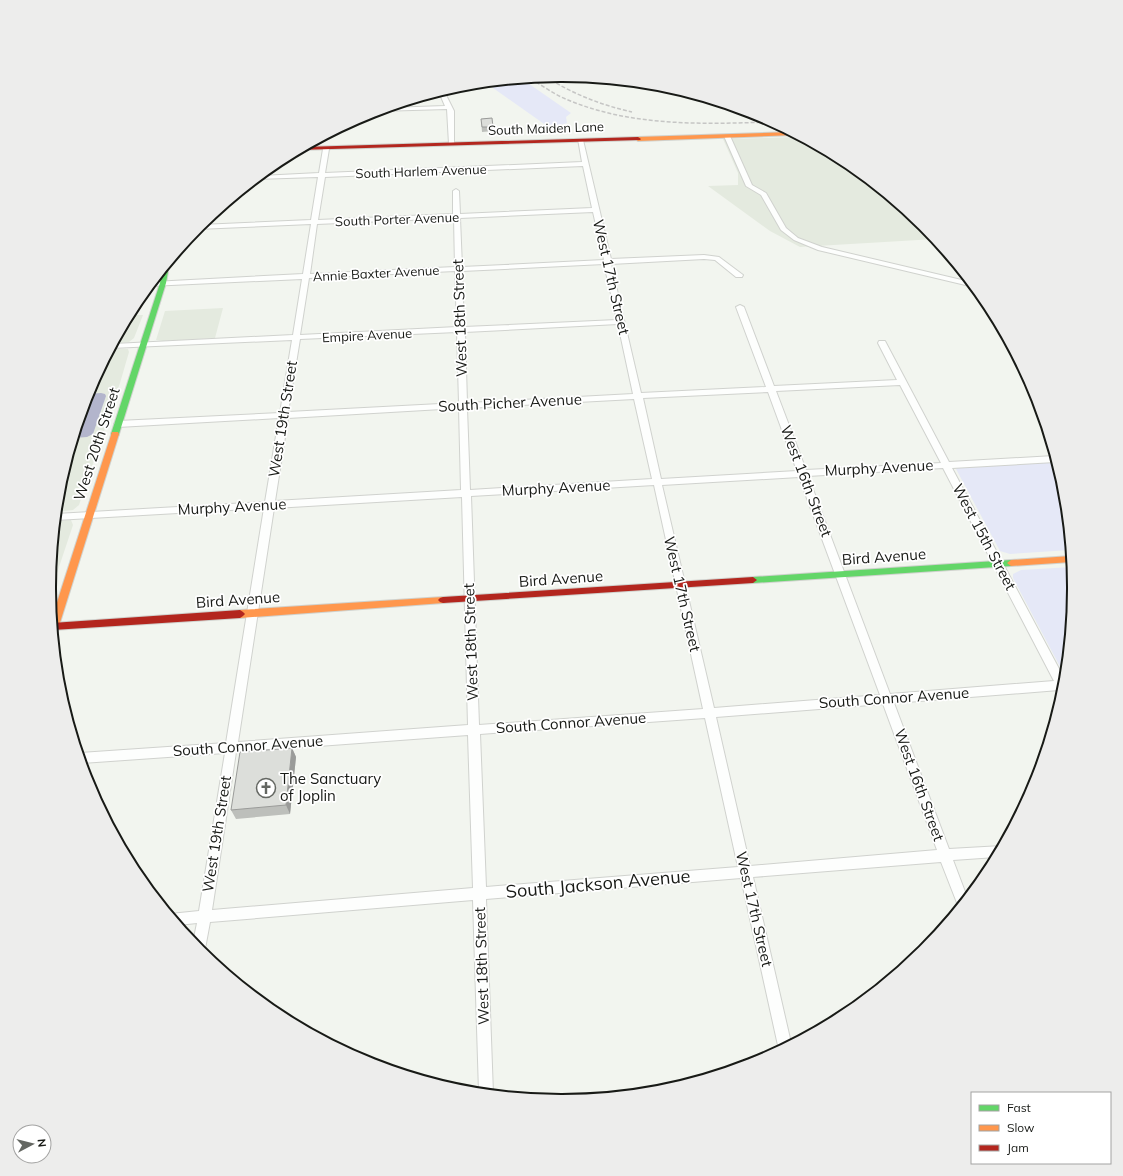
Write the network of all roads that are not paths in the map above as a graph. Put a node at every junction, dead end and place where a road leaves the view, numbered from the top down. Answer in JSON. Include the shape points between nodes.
{"nodes":[{"id":1,"x":445,"y":97,"type":"edge"},
{"id":2,"x":450,"y":107,"type":"junction"},
{"id":3,"x":398,"y":109,"type":"edge"},
{"id":4,"x":784,"y":134,"type":"edge"},
{"id":5,"x":727,"y":136,"type":"junction"},
{"id":6,"x":580,"y":140,"type":"junction"},
{"id":7,"x":452,"y":144,"type":"junction"},
{"id":8,"x":311,"y":149,"type":"edge"},
{"id":9,"x":326,"y":149,"type":"junction"},
{"id":10,"x":585,"y":164,"type":"junction"},
{"id":11,"x":322,"y":175,"type":"junction"},
{"id":12,"x":267,"y":178,"type":"edge"},
{"id":13,"x":456,"y":191,"type":"dead end"},
{"id":14,"x":595,"y":210,"type":"junction"},
{"id":15,"x":456,"y":216,"type":"junction"},
{"id":16,"x":314,"y":222,"type":"junction"},
{"id":17,"x":209,"y":227,"type":"edge"},
{"id":18,"x":607,"y":262,"type":"junction"},
{"id":19,"x":458,"y":270,"type":"junction"},
{"id":20,"x":164,"y":275,"type":"edge"},
{"id":21,"x":740,"y":275,"type":"dead end"},
{"id":22,"x":306,"y":276,"type":"junction"},
{"id":23,"x":158,"y":283,"type":"edge"},
{"id":24,"x":163,"y":283,"type":"junction"},
{"id":25,"x":965,"y":283,"type":"edge"},
{"id":26,"x":740,"y":307,"type":"dead end"},
{"id":27,"x":621,"y":322,"type":"junction"},
{"id":28,"x":460,"y":330,"type":"junction"},
{"id":29,"x":296,"y":338,"type":"junction"},
{"id":30,"x":882,"y":343,"type":"dead end"},
{"id":31,"x":144,"y":344,"type":"junction"},
{"id":32,"x":118,"y":346,"type":"edge"},
{"id":33,"x":902,"y":382,"type":"junction"},
{"id":34,"x":771,"y":389,"type":"junction"},
{"id":35,"x":637,"y":396,"type":"junction"},
{"id":36,"x":463,"y":405,"type":"junction"},
{"id":37,"x":284,"y":415,"type":"junction"},
{"id":38,"x":118,"y":424,"type":"junction"},
{"id":39,"x":1050,"y":459,"type":"edge"},
{"id":40,"x":946,"y":464,"type":"junction"},
{"id":41,"x":803,"y":473,"type":"junction"},
{"id":42,"x":656,"y":482,"type":"junction"},
{"id":43,"x":466,"y":493,"type":"junction"},
{"id":44,"x":270,"y":505,"type":"junction"},
{"id":45,"x":89,"y":515,"type":"junction"},
{"id":46,"x":61,"y":517,"type":"edge"},
{"id":47,"x":1066,"y":559,"type":"edge"},
{"id":48,"x":998,"y":563,"type":"junction"},
{"id":49,"x":840,"y":574,"type":"junction"},
{"id":50,"x":680,"y":585,"type":"junction"},
{"id":51,"x":469,"y":599,"type":"junction"},
{"id":52,"x":253,"y":613,"type":"junction"},
{"id":53,"x":57,"y":615,"type":"edge"},
{"id":54,"x":58,"y":627,"type":"edge"},
{"id":55,"x":1059,"y":679,"type":"edge"},
{"id":56,"x":1057,"y":687,"type":"edge"},
{"id":57,"x":887,"y":699,"type":"junction"},
{"id":58,"x":709,"y":713,"type":"junction"},
{"id":59,"x":474,"y":730,"type":"junction"},
{"id":60,"x":231,"y":747,"type":"junction"},
{"id":61,"x":86,"y":758,"type":"edge"},
{"id":62,"x":993,"y":851,"type":"edge"},
{"id":63,"x":945,"y":855,"type":"junction"},
{"id":64,"x":745,"y":871,"type":"junction"},
{"id":65,"x":479,"y":894,"type":"junction"},
{"id":66,"x":961,"y":898,"type":"edge"},
{"id":67,"x":204,"y":917,"type":"junction"},
{"id":68,"x":179,"y":919,"type":"edge"},
{"id":69,"x":200,"y":941,"type":"edge"},
{"id":70,"x":784,"y":1042,"type":"edge"},
{"id":71,"x":486,"y":1087,"type":"edge"}],
"edges":[{"from":1,"to":2,"type":"street"},
{"from":2,"to":3,"type":"street"},
{"from":2,"to":7,"type":"street"},
{"from":4,"to":5,"type":"main road","name":"South Maiden Lane"},
{"from":5,"to":6,"type":"main road","name":"South Maiden Lane"},
{"from":5,"to":25,"type":"street","via":[[749,186],[764,194],[782,229],[805,244]]},
{"from":6,"to":7,"type":"main road","name":"South Maiden Lane"},
{"from":6,"to":10,"type":"street","name":"West 17th Street"},
{"from":7,"to":9,"type":"main road","name":"South Maiden Lane"},
{"from":8,"to":9,"type":"main road","name":"South Maiden Lane"},
{"from":9,"to":11,"type":"street","name":"West 19th Street"},
{"from":10,"to":11,"type":"street","name":"South Harlem Avenue"},
{"from":10,"to":14,"type":"street","name":"West 17th Street"},
{"from":11,"to":12,"type":"street","name":"South Harlem Avenue"},
{"from":11,"to":16,"type":"street","name":"West 19th Street"},
{"from":13,"to":15,"type":"street","name":"West 18th Street"},
{"from":14,"to":15,"type":"street","name":"South Porter Avenue"},
{"from":14,"to":18,"type":"street","name":"West 17th Street"},
{"from":15,"to":16,"type":"street","name":"South Porter Avenue"},
{"from":15,"to":19,"type":"street","name":"West 18th Street"},
{"from":16,"to":17,"type":"street","name":"South Porter Avenue"},
{"from":16,"to":22,"type":"street","name":"West 19th Street"},
{"from":18,"to":19,"type":"street","name":"Annie Baxter Avenue"},
{"from":18,"to":21,"type":"street","name":"Annie Baxter Avenue","via":[[712,257],[722,261]]},
{"from":18,"to":27,"type":"street","name":"West 17th Street"},
{"from":19,"to":22,"type":"street","name":"Annie Baxter Avenue"},
{"from":19,"to":28,"type":"street","name":"West 18th Street"},
{"from":20,"to":24,"type":"main road","name":"West 20th Street"},
{"from":22,"to":24,"type":"street","name":"Annie Baxter Avenue"},
{"from":22,"to":29,"type":"street","name":"West 19th Street"},
{"from":23,"to":24,"type":"street","name":"Annie Baxter Avenue"},
{"from":24,"to":31,"type":"main road","name":"West 20th Street"},
{"from":26,"to":34,"type":"street","name":"West 16th Street"},
{"from":27,"to":28,"type":"street","name":"Empire Avenue"},
{"from":27,"to":35,"type":"street","name":"West 17th Street"},
{"from":28,"to":29,"type":"street","name":"Empire Avenue"},
{"from":28,"to":36,"type":"street","name":"West 18th Street"},
{"from":29,"to":31,"type":"street","name":"Empire Avenue"},
{"from":29,"to":37,"type":"street","name":"West 19th Street"},
{"from":30,"to":33,"type":"street","name":"West 15th Street"},
{"from":31,"to":32,"type":"street","name":"Empire Avenue"},
{"from":31,"to":38,"type":"main road","name":"West 20th Street"},
{"from":33,"to":34,"type":"street","name":"South Picher Avenue"},
{"from":33,"to":40,"type":"street","name":"West 15th Street"},
{"from":34,"to":35,"type":"street","name":"South Picher Avenue"},
{"from":34,"to":41,"type":"street","name":"West 16th Street"},
{"from":35,"to":36,"type":"street","name":"South Picher Avenue"},
{"from":35,"to":42,"type":"street","name":"West 17th Street"},
{"from":36,"to":37,"type":"street","name":"South Picher Avenue"},
{"from":36,"to":43,"type":"street","name":"West 18th Street"},
{"from":37,"to":38,"type":"street","name":"South Picher Avenue"},
{"from":37,"to":44,"type":"street","name":"West 19th Street"},
{"from":38,"to":45,"type":"main road","name":"West 20th Street"},
{"from":39,"to":40,"type":"street","name":"Murphy Avenue"},
{"from":40,"to":41,"type":"street","name":"Murphy Avenue"},
{"from":40,"to":48,"type":"street","name":"West 15th Street"},
{"from":41,"to":42,"type":"street","name":"Murphy Avenue"},
{"from":41,"to":49,"type":"street","name":"West 16th Street"},
{"from":42,"to":43,"type":"street","name":"Murphy Avenue"},
{"from":42,"to":50,"type":"street","name":"West 17th Street"},
{"from":43,"to":44,"type":"street","name":"Murphy Avenue"},
{"from":43,"to":51,"type":"street","name":"West 18th Street"},
{"from":44,"to":45,"type":"street","name":"Murphy Avenue"},
{"from":44,"to":52,"type":"street","name":"West 19th Street"},
{"from":45,"to":46,"type":"street","name":"Murphy Avenue"},
{"from":45,"to":53,"type":"main road","name":"West 20th Street"},
{"from":47,"to":48,"type":"main road","name":"Bird Avenue"},
{"from":48,"to":49,"type":"main road","name":"Bird Avenue"},
{"from":48,"to":55,"type":"street","name":"West 15th Street"},
{"from":49,"to":50,"type":"main road","name":"Bird Avenue"},
{"from":49,"to":57,"type":"street","name":"West 16th Street"},
{"from":50,"to":51,"type":"main road","name":"Bird Avenue"},
{"from":50,"to":58,"type":"street","name":"West 17th Street"},
{"from":51,"to":52,"type":"main road","name":"Bird Avenue"},
{"from":51,"to":59,"type":"street","name":"West 18th Street"},
{"from":52,"to":54,"type":"main road","name":"Bird Avenue"},
{"from":52,"to":60,"type":"street","name":"West 19th Street"},
{"from":56,"to":57,"type":"street","name":"South Connor Avenue"},
{"from":57,"to":58,"type":"street","name":"South Connor Avenue"},
{"from":57,"to":63,"type":"street","name":"West 16th Street"},
{"from":58,"to":59,"type":"street","name":"South Connor Avenue"},
{"from":58,"to":64,"type":"street","name":"West 17th Street"},
{"from":59,"to":60,"type":"street","name":"South Connor Avenue"},
{"from":59,"to":65,"type":"street","name":"West 18th Street"},
{"from":60,"to":61,"type":"street","name":"South Connor Avenue"},
{"from":60,"to":67,"type":"street","name":"West 19th Street"},
{"from":62,"to":63,"type":"street","name":"South Jackson Avenue"},
{"from":63,"to":64,"type":"street","name":"South Jackson Avenue"},
{"from":63,"to":66,"type":"street","name":"West 16th Street"},
{"from":64,"to":65,"type":"street","name":"South Jackson Avenue"},
{"from":64,"to":70,"type":"street","name":"West 17th Street"},
{"from":65,"to":67,"type":"street","name":"South Jackson Avenue"},
{"from":65,"to":71,"type":"street","name":"West 18th Street"},
{"from":67,"to":68,"type":"street","name":"South Jackson Avenue"},
{"from":67,"to":69,"type":"street","name":"West 19th Street"}]}
